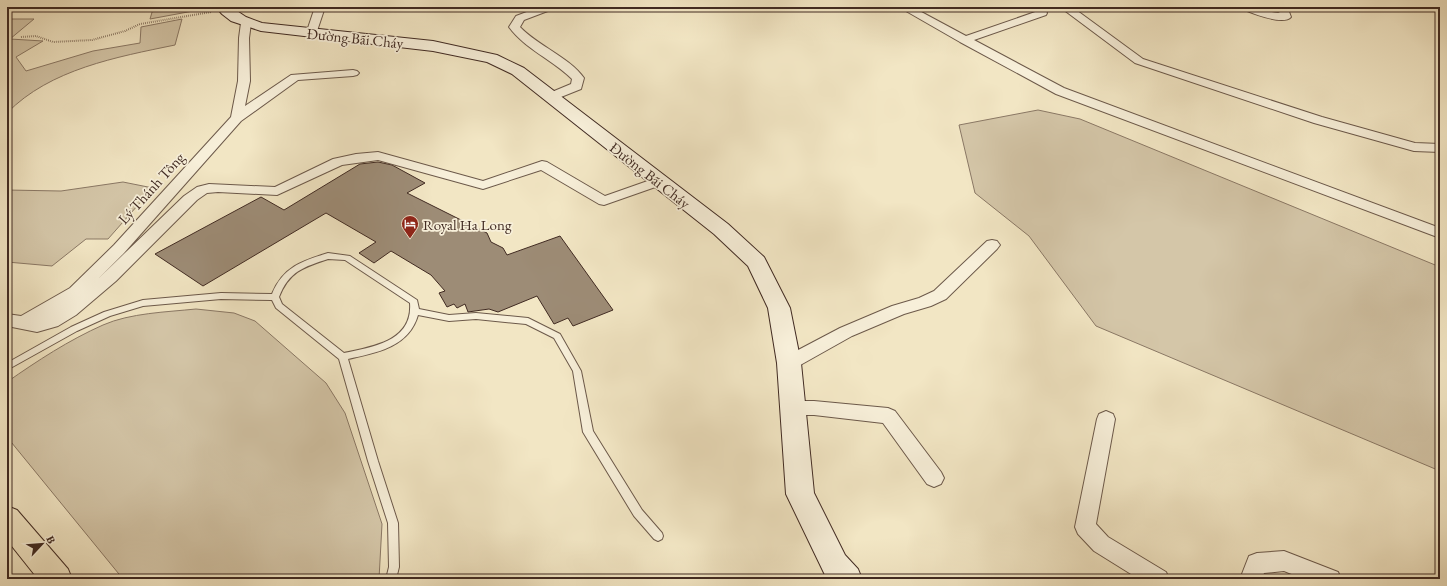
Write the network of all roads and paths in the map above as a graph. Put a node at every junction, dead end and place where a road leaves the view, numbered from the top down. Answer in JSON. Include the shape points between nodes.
{"nodes":[{"id":1,"x":320,"y":7,"type":"edge"},
{"id":2,"x":549,"y":7,"type":"edge"},
{"id":3,"x":907,"y":7,"type":"edge"},
{"id":4,"x":1065,"y":7,"type":"edge"},
{"id":5,"x":1246,"y":7,"type":"edge"},
{"id":6,"x":1274,"y":7,"type":"edge"},
{"id":7,"x":224,"y":8,"type":"edge"},
{"id":8,"x":1042,"y":13,"type":"dead end"},
{"id":9,"x":246,"y":23,"type":"junction"},
{"id":10,"x":311,"y":34,"type":"junction"},
{"id":11,"x":21,"y":37,"type":"dead end"},
{"id":12,"x":964,"y":40,"type":"junction"},
{"id":13,"x":353,"y":73,"type":"dead end"},
{"id":14,"x":551,"y":97,"type":"junction"},
{"id":15,"x":237,"y":118,"type":"junction"},
{"id":16,"x":1414,"y":147,"type":"junction"},
{"id":17,"x":1440,"y":148,"type":"edge"},
{"id":18,"x":1440,"y":158,"type":"edge"},
{"id":19,"x":659,"y":181,"type":"junction"},
{"id":20,"x":1440,"y":233,"type":"edge"},
{"id":21,"x":992,"y":244,"type":"dead end"},
{"id":22,"x":275,"y":297,"type":"junction"},
{"id":23,"x":416,"y":312,"type":"junction"},
{"id":24,"x":7,"y":320,"type":"edge"},
{"id":25,"x":23,"y":322,"type":"junction"},
{"id":26,"x":343,"y":357,"type":"junction"},
{"id":27,"x":789,"y":363,"type":"junction"},
{"id":28,"x":7,"y":368,"type":"edge"},
{"id":29,"x":794,"y":408,"type":"junction"},
{"id":30,"x":1106,"y":419,"type":"dead end"},
{"id":31,"x":934,"y":478,"type":"dead end"},
{"id":32,"x":7,"y":519,"type":"edge"},
{"id":33,"x":658,"y":536,"type":"dead end"},
{"id":34,"x":56,"y":579,"type":"edge"},
{"id":35,"x":391,"y":579,"type":"edge"},
{"id":36,"x":847,"y":579,"type":"edge"},
{"id":37,"x":1158,"y":579,"type":"edge"},
{"id":38,"x":1251,"y":579,"type":"edge"},
{"id":39,"x":1330,"y":579,"type":"edge"}],
"edges":[{"from":1,"to":10,"type":"street"},
{"from":2,"to":14,"type":"street","via":[[520,18],[514,27],[523,38],[578,78],[577,86]]},
{"from":3,"to":12,"type":"street"},
{"from":4,"to":16,"type":"street","via":[[1139,61],[1318,120]]},
{"from":5,"to":6,"type":"street","via":[[1286,17],[1284,11]]},
{"from":7,"to":9,"type":"main road","name":"Đường Bãi Cháy","via":[[229,14]]},
{"from":7,"to":11,"type":"path","via":[[140,24],[92,40],[53,42],[36,36]]},
{"from":8,"to":12,"type":"street"},
{"from":9,"to":10,"type":"main road","name":"Đường Bãi Cháy"},
{"from":9,"to":15,"type":"street","via":[[244,82]]},
{"from":10,"to":14,"type":"main road","name":"Đường Bãi Cháy","via":[[433,46],[492,58],[518,71]]},
{"from":12,"to":20,"type":"street","via":[[1060,91]]},
{"from":13,"to":15,"type":"street","name":"Lý Thánh Tông","via":[[295,77]]},
{"from":14,"to":19,"type":"main road","name":"Đường Bãi Cháy"},
{"from":15,"to":25,"type":"street","name":"Lý Thánh Tông","via":[[119,250],[76,292]]},
{"from":16,"to":17,"type":"street"},
{"from":16,"to":18,"type":"street"},
{"from":19,"to":25,"type":"street","via":[[604,200],[542,165],[483,185],[378,156],[338,162],[277,191],[207,189],[201,191],[170,218],[83,302],[48,323],[36,326]]},
{"from":19,"to":27,"type":"main road","name":"Đường Bãi Cháy","via":[[721,229],[757,262],[779,308]]},
{"from":21,"to":27,"type":"street","via":[[940,295],[846,332]]},
{"from":22,"to":23,"type":"lane","via":[[279,284],[291,270],[328,256],[347,258],[414,302]]},
{"from":22,"to":26,"type":"lane","via":[[279,306]]},
{"from":22,"to":28,"type":"lane","via":[[221,296],[142,303],[107,314],[74,329]]},
{"from":23,"to":26,"type":"lane","via":[[409,327],[391,344]]},
{"from":23,"to":33,"type":"lane","via":[[449,318],[476,316],[528,321],[557,336],[577,371],[588,432],[638,513]]},
{"from":24,"to":25,"type":"street"},
{"from":26,"to":35,"type":"lane","via":[[393,524],[394,566]]},
{"from":27,"to":29,"type":"main road","name":"Đường Bãi Cháy"},
{"from":29,"to":31,"type":"street","via":[[888,416]]},
{"from":29,"to":36,"type":"main road","name":"Đường Bãi Cháy","via":[[800,494],[835,565]]},
{"from":30,"to":37,"type":"street","via":[[1085,527],[1101,544]]},
{"from":32,"to":34,"type":"main road"},
{"from":38,"to":39,"type":"street","via":[[1257,563],[1284,561]]}]}
